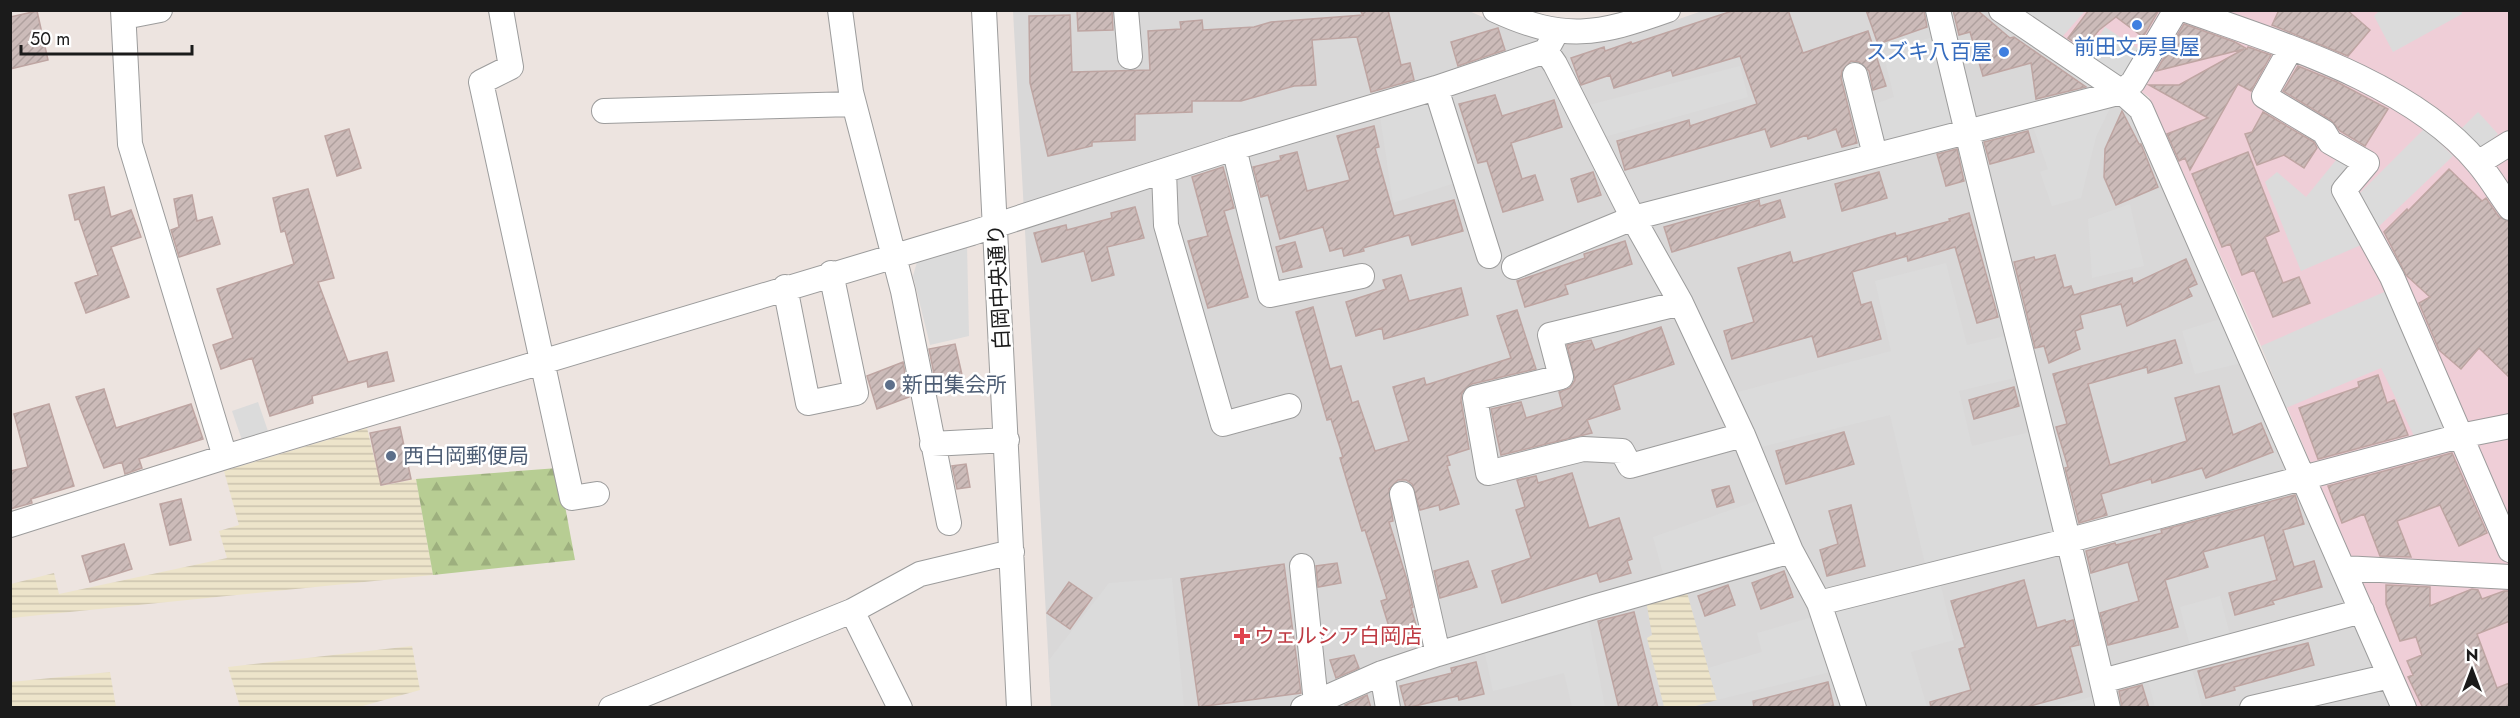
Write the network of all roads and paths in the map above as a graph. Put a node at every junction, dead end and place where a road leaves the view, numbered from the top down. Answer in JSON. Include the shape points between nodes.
{"nodes":[{"id":1,"x":160,"y":10,"type":"edge"},
{"id":2,"x":501,"y":10,"type":"edge"},
{"id":3,"x":840,"y":10,"type":"edge"},
{"id":4,"x":984,"y":10,"type":"edge"},
{"id":5,"x":1126,"y":10,"type":"edge"},
{"id":6,"x":1495,"y":10,"type":"edge"},
{"id":7,"x":1668,"y":10,"type":"edge"},
{"id":8,"x":1938,"y":10,"type":"edge"},
{"id":9,"x":2001,"y":10,"type":"edge"},
{"id":10,"x":2176,"y":10,"type":"edge"},
{"id":11,"x":2186,"y":10,"type":"edge"},
{"id":12,"x":124,"y":14,"type":"edge"},
{"id":13,"x":1523,"y":17,"type":"edge"},
{"id":14,"x":1551,"y":41,"type":"junction"},
{"id":15,"x":2291,"y":48,"type":"junction"},
{"id":16,"x":1130,"y":57,"type":"dead end"},
{"id":17,"x":1855,"y":75,"type":"dead end"},
{"id":18,"x":1436,"y":88,"type":"junction"},
{"id":19,"x":2122,"y":92,"type":"junction"},
{"id":20,"x":854,"y":104,"type":"junction"},
{"id":21,"x":604,"y":111,"type":"dead end"},
{"id":22,"x":1966,"y":131,"type":"junction"},
{"id":23,"x":2510,"y":143,"type":"edge"},
{"id":24,"x":1234,"y":148,"type":"junction"},
{"id":25,"x":1875,"y":155,"type":"junction"},
{"id":26,"x":2478,"y":163,"type":"junction"},
{"id":27,"x":1164,"y":171,"type":"junction"},
{"id":28,"x":2510,"y":208,"type":"edge"},
{"id":29,"x":1633,"y":218,"type":"junction"},
{"id":30,"x":996,"y":225,"type":"junction"},
{"id":31,"x":1489,"y":255,"type":"dead end"},
{"id":32,"x":894,"y":256,"type":"junction"},
{"id":33,"x":1514,"y":267,"type":"dead end"},
{"id":34,"x":831,"y":273,"type":"junction"},
{"id":35,"x":1362,"y":276,"type":"dead end"},
{"id":36,"x":785,"y":288,"type":"junction"},
{"id":37,"x":1681,"y":303,"type":"junction"},
{"id":38,"x":543,"y":361,"type":"junction"},
{"id":39,"x":1288,"y":406,"type":"dead end"},
{"id":40,"x":2510,"y":426,"type":"edge"},
{"id":41,"x":1743,"y":435,"type":"junction"},
{"id":42,"x":2460,"y":436,"type":"junction"},
{"id":43,"x":1007,"y":440,"type":"junction"},
{"id":44,"x":932,"y":444,"type":"junction"},
{"id":45,"x":225,"y":457,"type":"junction"},
{"id":46,"x":2304,"y":478,"type":"junction"},
{"id":47,"x":597,"y":494,"type":"dead end"},
{"id":48,"x":1402,"y":494,"type":"dead end"},
{"id":49,"x":949,"y":523,"type":"dead end"},
{"id":50,"x":10,"y":525,"type":"edge"},
{"id":51,"x":2070,"y":540,"type":"junction"},
{"id":52,"x":2510,"y":550,"type":"edge"},
{"id":53,"x":1791,"y":551,"type":"junction"},
{"id":54,"x":1012,"y":552,"type":"junction"},
{"id":55,"x":1302,"y":566,"type":"dead end"},
{"id":56,"x":2343,"y":568,"type":"junction"},
{"id":57,"x":2510,"y":577,"type":"edge"},
{"id":58,"x":1819,"y":603,"type":"junction"},
{"id":59,"x":852,"y":610,"type":"junction"},
{"id":60,"x":2362,"y":611,"type":"junction"},
{"id":61,"x":1438,"y":654,"type":"junction"},
{"id":62,"x":1382,"y":673,"type":"junction"},
{"id":63,"x":2390,"y":676,"type":"junction"},
{"id":64,"x":2102,"y":681,"type":"junction"},
{"id":65,"x":1309,"y":705,"type":"edge"},
{"id":66,"x":611,"y":708,"type":"edge"},
{"id":67,"x":900,"y":708,"type":"edge"},
{"id":68,"x":1019,"y":708,"type":"edge"},
{"id":69,"x":1388,"y":708,"type":"edge"},
{"id":70,"x":1854,"y":708,"type":"edge"},
{"id":71,"x":2108,"y":708,"type":"edge"},
{"id":72,"x":2252,"y":708,"type":"edge"},
{"id":73,"x":2404,"y":708,"type":"edge"}],
"edges":[{"from":1,"to":12,"type":"street"},
{"from":2,"to":38,"type":"street","via":[[511,67],[481,82]]},
{"from":3,"to":20,"type":"street"},
{"from":4,"to":30,"type":"street","name":"白岡中央通り"},
{"from":5,"to":16,"type":"street"},
{"from":6,"to":13,"type":"street"},
{"from":7,"to":14,"type":"street","via":[[1633,23]]},
{"from":8,"to":22,"type":"street"},
{"from":9,"to":19,"type":"street"},
{"from":10,"to":19,"type":"street","via":[[2133,82]]},
{"from":11,"to":15,"type":"street"},
{"from":12,"to":45,"type":"street","via":[[130,144]]},
{"from":13,"to":14,"type":"street"},
{"from":14,"to":18,"type":"street"},
{"from":14,"to":29,"type":"street","via":[[1555,63]]},
{"from":15,"to":26,"type":"street","via":[[2380,88],[2435,122]]},
{"from":15,"to":42,"type":"street","via":[[2264,96],[2367,163],[2343,190],[2392,277]]},
{"from":17,"to":25,"type":"street"},
{"from":18,"to":24,"type":"street"},
{"from":18,"to":31,"type":"street"},
{"from":19,"to":22,"type":"street"},
{"from":19,"to":46,"type":"street","via":[[2135,102],[2147,120]]},
{"from":20,"to":21,"type":"street"},
{"from":20,"to":32,"type":"street"},
{"from":22,"to":25,"type":"street"},
{"from":22,"to":51,"type":"street"},
{"from":23,"to":26,"type":"street"},
{"from":24,"to":27,"type":"street"},
{"from":24,"to":35,"type":"street","via":[[1270,295]]},
{"from":25,"to":29,"type":"street"},
{"from":26,"to":28,"type":"street"},
{"from":27,"to":30,"type":"street"},
{"from":27,"to":39,"type":"street","via":[[1166,225],[1223,424]]},
{"from":29,"to":33,"type":"street"},
{"from":29,"to":37,"type":"street"},
{"from":30,"to":32,"type":"street"},
{"from":30,"to":43,"type":"street","name":"白岡中央通り"},
{"from":32,"to":34,"type":"street"},
{"from":32,"to":44,"type":"street"},
{"from":34,"to":36,"type":"street"},
{"from":34,"to":36,"type":"street","via":[[856,393],[808,403]]},
{"from":36,"to":38,"type":"street"},
{"from":37,"to":41,"type":"street"},
{"from":37,"to":41,"type":"street","via":[[1550,335],[1561,377],[1475,398],[1488,473],[1583,449],[1622,451],[1630,466]]},
{"from":38,"to":45,"type":"street"},
{"from":38,"to":47,"type":"street","via":[[572,498]]},
{"from":40,"to":42,"type":"street"},
{"from":41,"to":53,"type":"street"},
{"from":42,"to":46,"type":"street"},
{"from":42,"to":52,"type":"street"},
{"from":43,"to":44,"type":"street"},
{"from":43,"to":54,"type":"street","name":"白岡中央通り"},
{"from":44,"to":49,"type":"street"},
{"from":45,"to":50,"type":"street"},
{"from":46,"to":51,"type":"street"},
{"from":46,"to":56,"type":"street"},
{"from":48,"to":61,"type":"street"},
{"from":51,"to":58,"type":"street"},
{"from":51,"to":64,"type":"street"},
{"from":53,"to":58,"type":"street"},
{"from":53,"to":61,"type":"street"},
{"from":54,"to":59,"type":"street","via":[[920,574]]},
{"from":54,"to":68,"type":"street","name":"白岡中央通り"},
{"from":55,"to":65,"type":"street"},
{"from":56,"to":57,"type":"street"},
{"from":56,"to":60,"type":"street"},
{"from":58,"to":70,"type":"street"},
{"from":59,"to":66,"type":"street"},
{"from":59,"to":67,"type":"street"},
{"from":60,"to":63,"type":"street"},
{"from":60,"to":64,"type":"street"},
{"from":61,"to":62,"type":"street"},
{"from":62,"to":65,"type":"street"},
{"from":62,"to":69,"type":"street"},
{"from":63,"to":72,"type":"street"},
{"from":63,"to":73,"type":"street"},
{"from":64,"to":71,"type":"street"}]}
